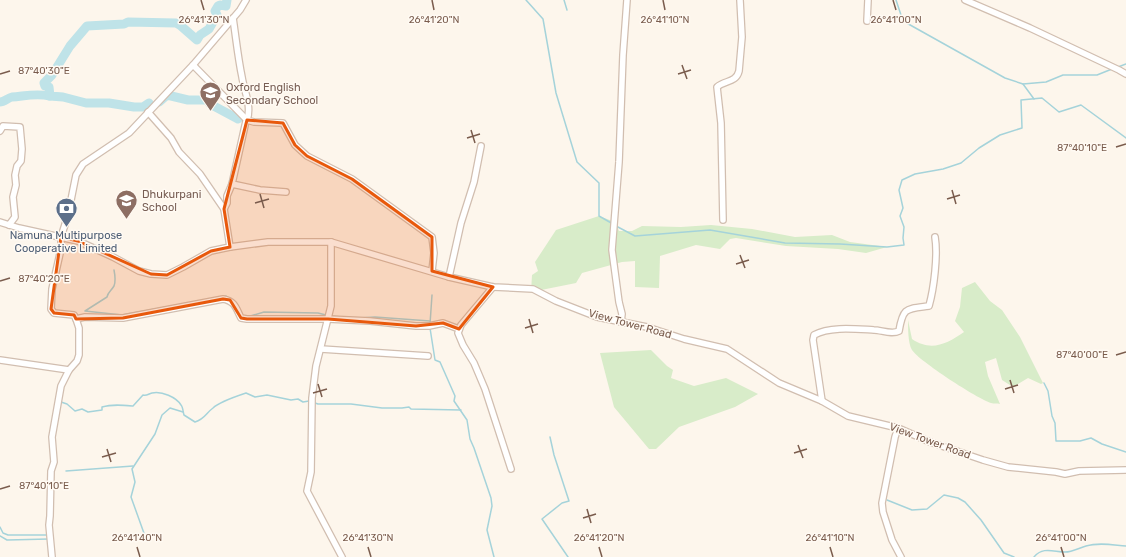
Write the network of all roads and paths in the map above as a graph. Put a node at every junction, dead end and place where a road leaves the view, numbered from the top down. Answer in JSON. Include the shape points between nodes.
{"nodes":[{"id":1,"x":246,"y":0,"type":"edge"},
{"id":2,"x":627,"y":0,"type":"edge"},
{"id":3,"x":740,"y":0,"type":"edge"},
{"id":4,"x":868,"y":0,"type":"edge"},
{"id":5,"x":965,"y":0,"type":"edge"},
{"id":6,"x":233,"y":18,"type":"junction"},
{"id":7,"x":868,"y":21,"type":"dead end"},
{"id":8,"x":193,"y":65,"type":"junction"},
{"id":9,"x":1126,"y":74,"type":"edge"},
{"id":10,"x":148,"y":112,"type":"junction"},
{"id":11,"x":247,"y":120,"type":"junction"},
{"id":12,"x":0,"y":131,"type":"edge"},
{"id":13,"x":481,"y":146,"type":"dead end"},
{"id":14,"x":232,"y":184,"type":"junction"},
{"id":15,"x":286,"y":192,"type":"dead end"},
{"id":16,"x":224,"y":209,"type":"junction"},
{"id":17,"x":723,"y":220,"type":"dead end"},
{"id":18,"x":0,"y":222,"type":"edge"},
{"id":19,"x":9,"y":225,"type":"junction"},
{"id":20,"x":61,"y":237,"type":"junction"},
{"id":21,"x":935,"y":237,"type":"dead end"},
{"id":22,"x":332,"y":242,"type":"junction"},
{"id":23,"x":230,"y":247,"type":"junction"},
{"id":24,"x":432,"y":271,"type":"junction"},
{"id":25,"x":449,"y":277,"type":"junction"},
{"id":26,"x":493,"y":288,"type":"junction"},
{"id":27,"x":76,"y":319,"type":"junction"},
{"id":28,"x":328,"y":319,"type":"junction"},
{"id":29,"x":621,"y":322,"type":"junction"},
{"id":30,"x":458,"y":329,"type":"junction"},
{"id":31,"x":321,"y":349,"type":"junction"},
{"id":32,"x":428,"y":356,"type":"dead end"},
{"id":33,"x":0,"y":360,"type":"edge"},
{"id":34,"x":69,"y":370,"type":"junction"},
{"id":35,"x":822,"y":401,"type":"junction"},
{"id":36,"x":898,"y":428,"type":"junction"},
{"id":37,"x":510,"y":469,"type":"dead end"},
{"id":38,"x":1126,"y":470,"type":"edge"},
{"id":39,"x":52,"y":557,"type":"edge"},
{"id":40,"x":342,"y":557,"type":"edge"},
{"id":41,"x":902,"y":557,"type":"edge"}],
"edges":[{"from":1,"to":6,"type":"street"},
{"from":2,"to":29,"type":"street","via":[[620,142],[612,236]]},
{"from":3,"to":17,"type":"street","via":[[742,37],[738,76],[717,87],[721,123]]},
{"from":4,"to":7,"type":"street"},
{"from":5,"to":9,"type":"street"},
{"from":6,"to":8,"type":"street"},
{"from":6,"to":11,"type":"street","via":[[249,107]]},
{"from":8,"to":10,"type":"street"},
{"from":8,"to":11,"type":"street"},
{"from":10,"to":16,"type":"street","via":[[200,174]]},
{"from":10,"to":20,"type":"street","via":[[129,133],[83,164],[76,175]]},
{"from":11,"to":14,"type":"street"},
{"from":11,"to":24,"type":"street","via":[[283,123],[295,145],[307,156],[352,179],[432,237]]},
{"from":12,"to":19,"type":"street","via":[[3,126],[20,127],[22,143],[21,161],[17,166],[16,185],[12,197],[15,217]]},
{"from":13,"to":25,"type":"street"},
{"from":14,"to":15,"type":"street"},
{"from":14,"to":16,"type":"street"},
{"from":16,"to":23,"type":"street"},
{"from":18,"to":19,"type":"street","name":"View Tower Road"},
{"from":19,"to":20,"type":"street","name":"View Tower Road"},
{"from":20,"to":23,"type":"street","name":"View Tower Road","via":[[78,241],[139,271],[167,275],[211,251]]},
{"from":20,"to":27,"type":"street","via":[[51,309],[54,313],[74,315]]},
{"from":21,"to":35,"type":"street","via":[[935,272],[929,306],[906,311],[902,316],[899,331],[892,333],[833,329],[814,334]]},
{"from":22,"to":23,"type":"street","name":"View Tower Road","via":[[268,242]]},
{"from":22,"to":24,"type":"street","name":"View Tower Road"},
{"from":22,"to":28,"type":"street","via":[[331,306]]},
{"from":24,"to":25,"type":"street","name":"View Tower Road"},
{"from":25,"to":26,"type":"street","name":"View Tower Road"},
{"from":26,"to":29,"type":"street","name":"View Tower Road","via":[[533,289],[597,317]]},
{"from":26,"to":30,"type":"street"},
{"from":27,"to":28,"type":"street","via":[[123,318],[223,299],[234,303],[241,318]]},
{"from":27,"to":34,"type":"street","via":[[79,328],[79,355]]},
{"from":28,"to":30,"type":"street","via":[[416,326],[443,323]]},
{"from":28,"to":31,"type":"street"},
{"from":29,"to":35,"type":"street","name":"View Tower Road","via":[[727,349],[779,383]]},
{"from":30,"to":37,"type":"street","via":[[463,345],[485,389]]},
{"from":31,"to":32,"type":"street"},
{"from":31,"to":40,"type":"street","via":[[312,398],[311,472],[307,491]]},
{"from":33,"to":34,"type":"street"},
{"from":34,"to":39,"type":"street","via":[[61,386],[52,437],[54,462],[51,471],[49,525]]},
{"from":35,"to":36,"type":"street","name":"View Tower Road","via":[[848,416]]},
{"from":36,"to":38,"type":"street","name":"View Tower Road","via":[[930,442],[1008,467],[1065,474],[1079,471]]},
{"from":36,"to":41,"type":"street","via":[[882,503],[892,540]]}]}
